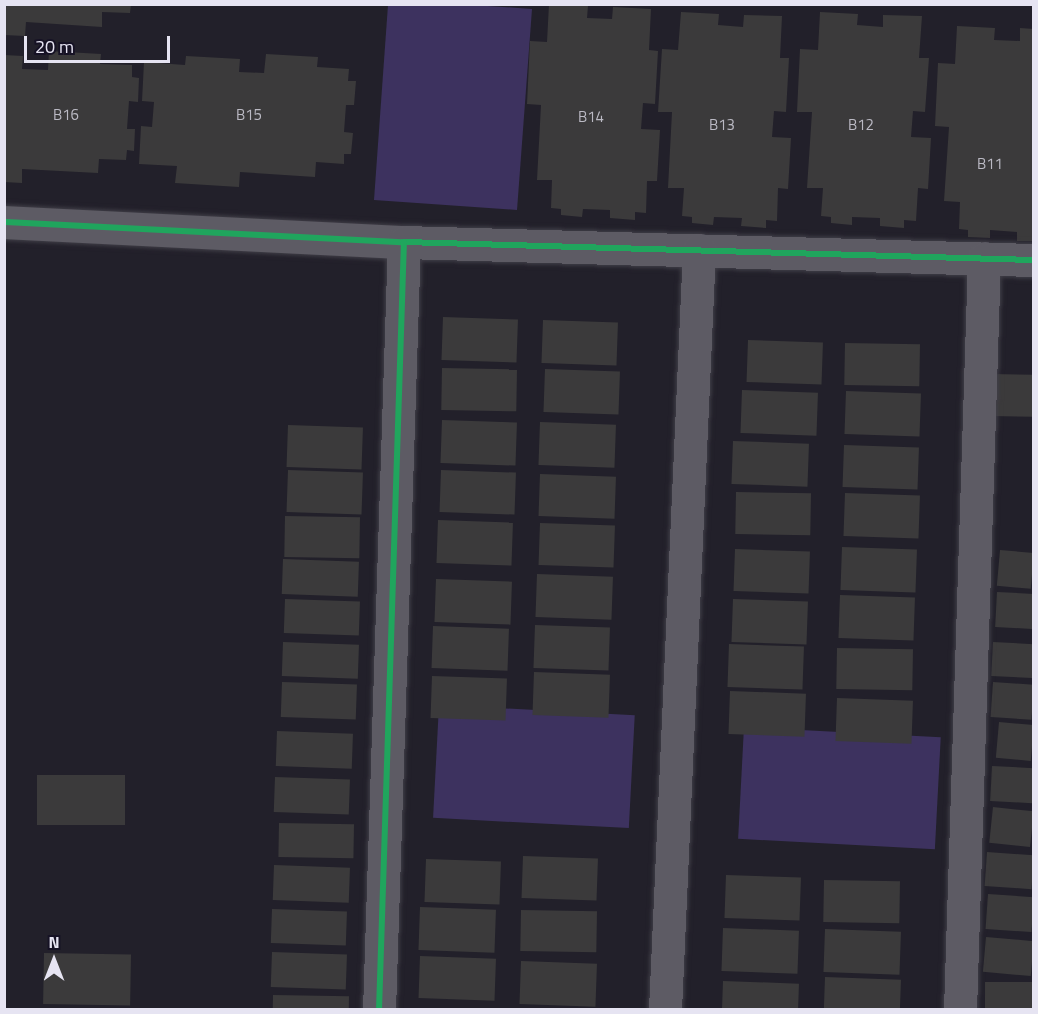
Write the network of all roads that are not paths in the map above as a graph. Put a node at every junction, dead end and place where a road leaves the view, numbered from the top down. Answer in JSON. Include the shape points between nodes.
{"nodes":[{"id":1,"x":4,"y":222,"type":"edge"},
{"id":2,"x":404,"y":242,"type":"junction"},
{"id":3,"x":699,"y":250,"type":"junction"},
{"id":4,"x":984,"y":258,"type":"junction"},
{"id":5,"x":1034,"y":260,"type":"edge"},
{"id":6,"x":379,"y":1010,"type":"edge"},
{"id":7,"x":665,"y":1010,"type":"edge"},
{"id":8,"x":960,"y":1010,"type":"edge"}],
"edges":[{"from":1,"to":2,"type":"street"},
{"from":2,"to":3,"type":"street"},
{"from":2,"to":6,"type":"street"},
{"from":3,"to":4,"type":"street"},
{"from":3,"to":7,"type":"street"},
{"from":4,"to":5,"type":"street"},
{"from":4,"to":8,"type":"street"}]}
